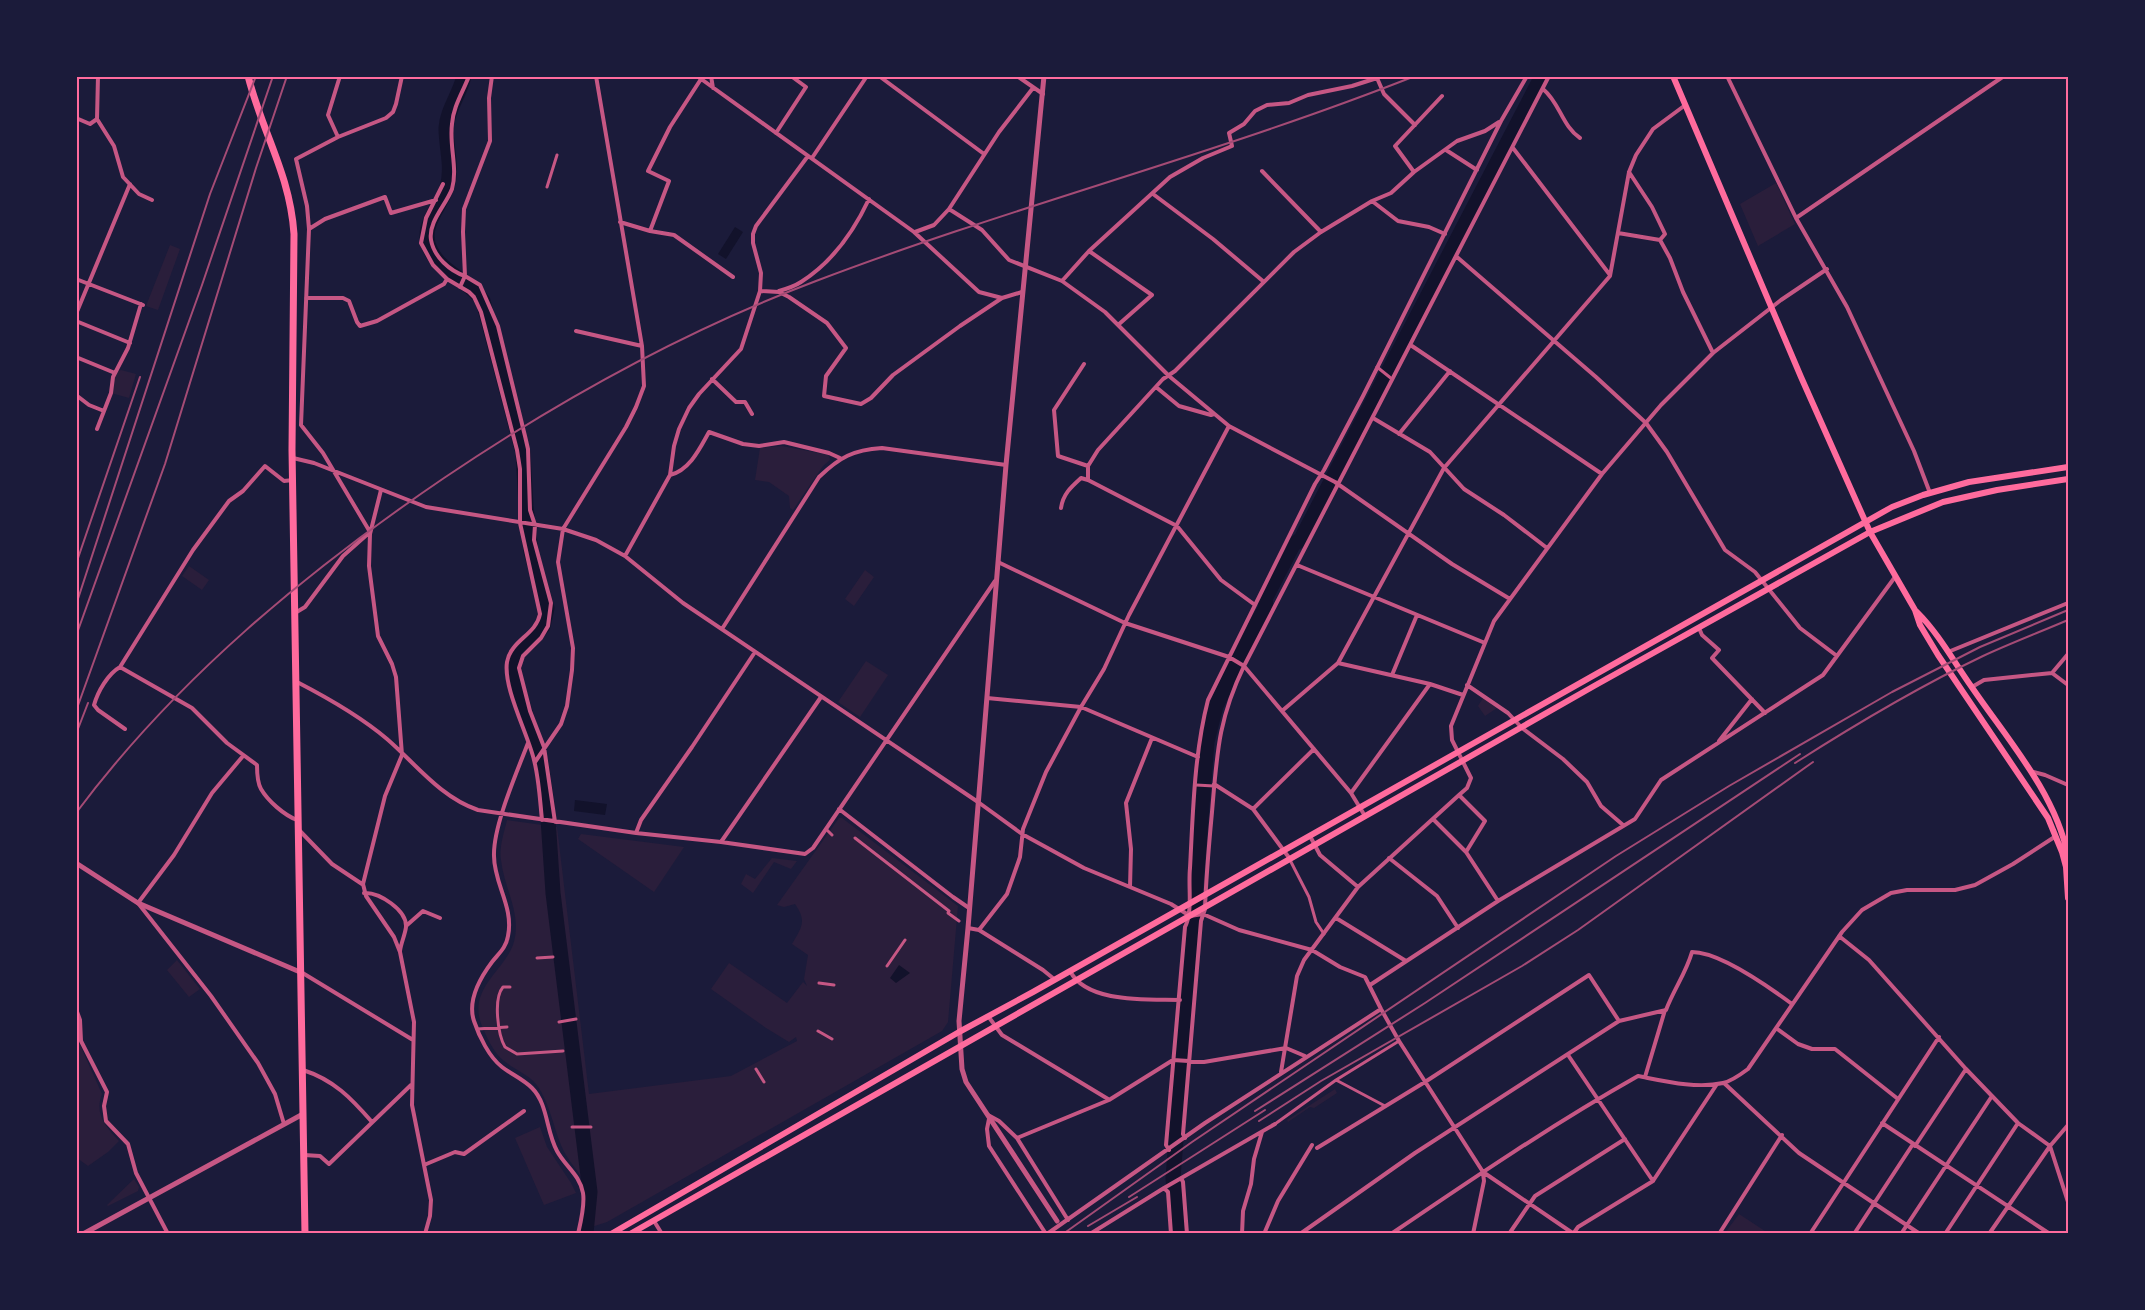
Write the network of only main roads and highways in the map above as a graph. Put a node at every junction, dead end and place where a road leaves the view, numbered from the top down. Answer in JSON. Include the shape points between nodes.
{"nodes":[{"id":1,"x":248,"y":76,"type":"edge"},
{"id":2,"x":1673,"y":76,"type":"edge"},
{"id":3,"x":2068,"y":467,"type":"edge"},
{"id":4,"x":2068,"y":479,"type":"edge"},
{"id":5,"x":1865,"y":522,"type":"junction"},
{"id":6,"x":1870,"y":532,"type":"junction"},
{"id":7,"x":1915,"y":610,"type":"junction"},
{"id":8,"x":2061,"y":832,"type":"junction"},
{"id":9,"x":2068,"y":855,"type":"edge"},
{"id":10,"x":2068,"y":898,"type":"edge"},
{"id":11,"x":306,"y":1233,"type":"edge"},
{"id":12,"x":611,"y":1233,"type":"edge"},
{"id":13,"x":630,"y":1233,"type":"edge"}],
"edges":[{"from":1,"to":11,"type":"highway","via":[[285,179],[294,234],[292,458]]},
{"from":2,"to":5,"type":"main road"},
{"from":3,"to":5,"type":"main road","via":[[1969,482],[1902,503]]},
{"from":4,"to":6,"type":"main road","via":[[1944,502]]},
{"from":5,"to":6,"type":"main road"},
{"from":5,"to":12,"type":"main road"},
{"from":6,"to":7,"type":"main road"},
{"from":6,"to":13,"type":"main road"},
{"from":7,"to":8,"type":"main road","via":[[1938,654]]},
{"from":7,"to":8,"type":"main road","via":[[1939,638],[2030,771]]},
{"from":8,"to":9,"type":"main road"},
{"from":8,"to":10,"type":"main road"}]}
